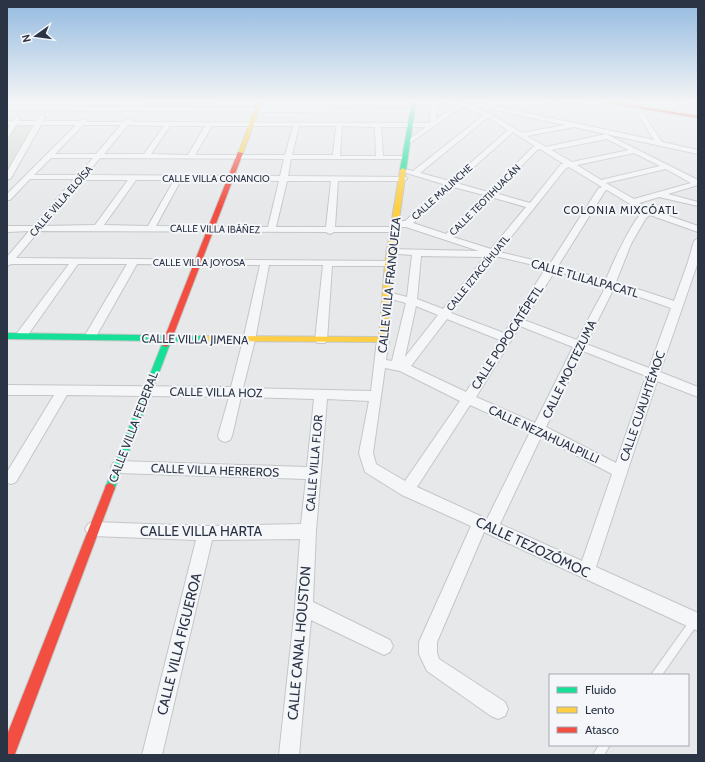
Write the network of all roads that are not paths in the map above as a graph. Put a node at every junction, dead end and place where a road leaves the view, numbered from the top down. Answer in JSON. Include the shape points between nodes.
{"nodes":[{"id":1,"x":31,"y":137,"type":"edge"},
{"id":2,"x":68,"y":137,"type":"edge"},
{"id":3,"x":116,"y":137,"type":"edge"},
{"id":4,"x":159,"y":137,"type":"edge"},
{"id":5,"x":202,"y":137,"type":"edge"},
{"id":6,"x":246,"y":137,"type":"edge"},
{"id":7,"x":293,"y":137,"type":"edge"},
{"id":8,"x":338,"y":137,"type":"edge"},
{"id":9,"x":379,"y":137,"type":"edge"},
{"id":10,"x":409,"y":137,"type":"edge"},
{"id":11,"x":416,"y":137,"type":"edge"},
{"id":12,"x":461,"y":137,"type":"edge"},
{"id":13,"x":503,"y":137,"type":"edge"},
{"id":14,"x":524,"y":137,"type":"edge"},
{"id":15,"x":607,"y":137,"type":"joint"},
{"id":16,"x":630,"y":137,"type":"edge"},
{"id":17,"x":654,"y":137,"type":"edge"},
{"id":18,"x":408,"y":143,"type":"junction"},
{"id":19,"x":658,"y":143,"type":"junction"},
{"id":20,"x":669,"y":146,"type":"junction"},
{"id":21,"x":543,"y":148,"type":"junction"},
{"id":22,"x":635,"y":151,"type":"junction"},
{"id":23,"x":698,"y":152,"type":"edge"},
{"id":24,"x":49,"y":156,"type":"junction"},
{"id":25,"x":100,"y":156,"type":"junction"},
{"id":26,"x":146,"y":156,"type":"junction"},
{"id":27,"x":191,"y":156,"type":"junction"},
{"id":28,"x":239,"y":157,"type":"junction"},
{"id":29,"x":289,"y":157,"type":"junction"},
{"id":30,"x":336,"y":157,"type":"junction"},
{"id":31,"x":380,"y":157,"type":"junction"},
{"id":32,"x":404,"y":158,"type":"junction"},
{"id":33,"x":698,"y":159,"type":"edge"},
{"id":34,"x":571,"y":164,"type":"junction"},
{"id":35,"x":666,"y":167,"type":"junction"},
{"id":36,"x":415,"y":173,"type":"junction"},
{"id":37,"x":403,"y":175,"type":"junction"},
{"id":38,"x":29,"y":177,"type":"junction"},
{"id":39,"x":81,"y":177,"type":"junction"},
{"id":40,"x":134,"y":177,"type":"junction"},
{"id":41,"x":179,"y":177,"type":"junction"},
{"id":42,"x":230,"y":177,"type":"junction"},
{"id":43,"x":7,"y":178,"type":"edge"},
{"id":44,"x":284,"y":178,"type":"junction"},
{"id":45,"x":334,"y":178,"type":"junction"},
{"id":46,"x":452,"y":183,"type":"junction"},
{"id":47,"x":698,"y":183,"type":"edge"},
{"id":48,"x":604,"y":184,"type":"junction"},
{"id":49,"x":662,"y":194,"type":"junction"},
{"id":50,"x":491,"y":195,"type":"junction"},
{"id":51,"x":7,"y":198,"type":"edge"},
{"id":52,"x":633,"y":202,"type":"junction"},
{"id":53,"x":698,"y":204,"type":"edge"},
{"id":54,"x":532,"y":206,"type":"junction"},
{"id":55,"x":649,"y":212,"type":"junction"},
{"id":56,"x":407,"y":224,"type":"junction"},
{"id":57,"x":394,"y":227,"type":"junction"},
{"id":58,"x":98,"y":228,"type":"junction"},
{"id":59,"x":151,"y":228,"type":"junction"},
{"id":60,"x":7,"y":229,"type":"edge"},
{"id":61,"x":36,"y":229,"type":"junction"},
{"id":62,"x":210,"y":229,"type":"junction"},
{"id":63,"x":698,"y":229,"type":"edge"},
{"id":64,"x":272,"y":230,"type":"junction"},
{"id":65,"x":330,"y":230,"type":"junction"},
{"id":66,"x":448,"y":237,"type":"junction"},
{"id":67,"x":698,"y":241,"type":"edge"},
{"id":68,"x":391,"y":251,"type":"junction"},
{"id":69,"x":417,"y":253,"type":"junction"},
{"id":70,"x":493,"y":254,"type":"junction"},
{"id":71,"x":8,"y":262,"type":"edge"},
{"id":72,"x":75,"y":262,"type":"junction"},
{"id":73,"x":133,"y":262,"type":"junction"},
{"id":74,"x":198,"y":262,"type":"junction"},
{"id":75,"x":265,"y":262,"type":"junction"},
{"id":76,"x":328,"y":263,"type":"junction"},
{"id":77,"x":389,"y":263,"type":"junction"},
{"id":78,"x":696,"y":263,"type":"edge"},
{"id":79,"x":552,"y":267,"type":"junction"},
{"id":80,"x":611,"y":284,"type":"junction"},
{"id":81,"x":388,"y":295,"type":"junction"},
{"id":82,"x":412,"y":301,"type":"junction"},
{"id":83,"x":676,"y":306,"type":"junction"},
{"id":84,"x":445,"y":314,"type":"junction"},
{"id":85,"x":517,"y":321,"type":"junction"},
{"id":86,"x":7,"y":336,"type":"edge"},
{"id":87,"x":21,"y":336,"type":"junction"},
{"id":88,"x":90,"y":337,"type":"junction"},
{"id":89,"x":167,"y":338,"type":"junction"},
{"id":90,"x":505,"y":338,"type":"junction"},
{"id":91,"x":249,"y":340,"type":"junction"},
{"id":92,"x":321,"y":340,"type":"junction"},
{"id":93,"x":383,"y":340,"type":"junction"},
{"id":94,"x":580,"y":345,"type":"junction"},
{"id":95,"x":380,"y":363,"type":"junction"},
{"id":96,"x":400,"y":366,"type":"junction"},
{"id":97,"x":653,"y":374,"type":"junction"},
{"id":98,"x":7,"y":390,"type":"edge"},
{"id":99,"x":64,"y":390,"type":"junction"},
{"id":100,"x":146,"y":392,"type":"junction"},
{"id":101,"x":235,"y":392,"type":"junction"},
{"id":102,"x":698,"y":392,"type":"edge"},
{"id":103,"x":321,"y":394,"type":"junction"},
{"id":104,"x":376,"y":396,"type":"junction"},
{"id":105,"x":468,"y":399,"type":"junction"},
{"id":106,"x":539,"y":430,"type":"junction"},
{"id":107,"x":225,"y":436,"type":"dead end"},
{"id":108,"x":118,"y":467,"type":"junction"},
{"id":109,"x":370,"y":468,"type":"joint"},
{"id":110,"x":620,"y":470,"type":"junction"},
{"id":111,"x":313,"y":473,"type":"junction"},
{"id":112,"x":11,"y":478,"type":"dead end"},
{"id":113,"x":407,"y":490,"type":"junction"},
{"id":114,"x":485,"y":525,"type":"junction"},
{"id":115,"x":93,"y":529,"type":"junction"},
{"id":116,"x":308,"y":531,"type":"junction"},
{"id":117,"x":206,"y":533,"type":"junction"},
{"id":118,"x":586,"y":572,"type":"junction"},
{"id":119,"x":304,"y":607,"type":"junction"},
{"id":120,"x":697,"y":622,"type":"edge"},
{"id":121,"x":384,"y":646,"type":"dead end"},
{"id":122,"x":657,"y":674,"type":"edge"},
{"id":123,"x":498,"y":709,"type":"dead end"},
{"id":124,"x":604,"y":746,"type":"edge"},
{"id":125,"x":7,"y":754,"type":"edge"},
{"id":126,"x":152,"y":755,"type":"edge"},
{"id":127,"x":289,"y":755,"type":"edge"},
{"id":128,"x":598,"y":755,"type":"edge"}],
"edges":[{"from":1,"to":43,"type":"street"},
{"from":2,"to":24,"type":"street"},
{"from":3,"to":25,"type":"street","name":"CALLE VILLA ELOÍSA"},
{"from":4,"to":26,"type":"street"},
{"from":5,"to":27,"type":"street"},
{"from":6,"to":28,"type":"street","name":"CALLE VILLA FEDERAL"},
{"from":7,"to":29,"type":"street"},
{"from":8,"to":30,"type":"street"},
{"from":9,"to":31,"type":"street"},
{"from":10,"to":18,"type":"street","name":"CALLE VILLA FRANQUEZA"},
{"from":11,"to":18,"type":"street"},
{"from":12,"to":36,"type":"street"},
{"from":13,"to":46,"type":"street","name":"CALLE MALINCHE"},
{"from":14,"to":21,"type":"street"},
{"from":15,"to":21,"type":"street"},
{"from":15,"to":22,"type":"street"},
{"from":16,"to":19,"type":"street"},
{"from":17,"to":19,"type":"street"},
{"from":18,"to":32,"type":"street","name":"CALLE VILLA FRANQUEZA"},
{"from":19,"to":20,"type":"street"},
{"from":20,"to":23,"type":"street"},
{"from":20,"to":33,"type":"street"},
{"from":21,"to":34,"type":"street"},
{"from":21,"to":50,"type":"street","name":"CALLE TEOTIHUACÁN","via":[[535,148]]},
{"from":22,"to":34,"type":"street"},
{"from":22,"to":35,"type":"street"},
{"from":24,"to":25,"type":"street"},
{"from":24,"to":38,"type":"street"},
{"from":25,"to":26,"type":"street"},
{"from":25,"to":39,"type":"street","name":"CALLE VILLA ELOÍSA"},
{"from":26,"to":27,"type":"street"},
{"from":27,"to":28,"type":"street"},
{"from":28,"to":29,"type":"street"},
{"from":28,"to":42,"type":"street","name":"CALLE VILLA FEDERAL"},
{"from":29,"to":30,"type":"street"},
{"from":29,"to":44,"type":"street"},
{"from":30,"to":31,"type":"street"},
{"from":31,"to":32,"type":"street"},
{"from":32,"to":37,"type":"street","name":"CALLE VILLA FRANQUEZA"},
{"from":34,"to":48,"type":"street"},
{"from":34,"to":54,"type":"street","name":"CALLE IZTACCÍHUATL","via":[[564,166]]},
{"from":35,"to":47,"type":"street"},
{"from":35,"to":48,"type":"street"},
{"from":36,"to":37,"type":"street","name":"CALLE VILLA CONANCIO"},
{"from":36,"to":46,"type":"street","name":"CALLE VILLA CONANCIO"},
{"from":37,"to":45,"type":"street","name":"CALLE VILLA CONANCIO"},
{"from":37,"to":57,"type":"street","name":"CALLE VILLA FRANQUEZA"},
{"from":38,"to":39,"type":"street","name":"CALLE VILLA CONANCIO"},
{"from":38,"to":51,"type":"street"},
{"from":39,"to":40,"type":"street","name":"CALLE VILLA CONANCIO"},
{"from":39,"to":61,"type":"street","name":"CALLE VILLA ELOÍSA"},
{"from":40,"to":41,"type":"street","name":"CALLE VILLA CONANCIO"},
{"from":40,"to":58,"type":"street"},
{"from":41,"to":42,"type":"street","name":"CALLE VILLA CONANCIO"},
{"from":41,"to":59,"type":"street"},
{"from":42,"to":44,"type":"street","name":"CALLE VILLA CONANCIO"},
{"from":42,"to":62,"type":"street","name":"CALLE VILLA FEDERAL"},
{"from":44,"to":45,"type":"street","name":"CALLE VILLA CONANCIO"},
{"from":44,"to":64,"type":"street"},
{"from":45,"to":65,"type":"street"},
{"from":46,"to":50,"type":"street","name":"CALLE VILLA CONANCIO"},
{"from":46,"to":56,"type":"street","name":"CALLE MALINCHE"},
{"from":47,"to":49,"type":"street"},
{"from":48,"to":52,"type":"street"},
{"from":48,"to":79,"type":"street","name":"CALLE POPOCATÉPETL"},
{"from":49,"to":52,"type":"street"},
{"from":49,"to":53,"type":"street"},
{"from":50,"to":54,"type":"street","name":"CALLE VILLA CONANCIO"},
{"from":50,"to":66,"type":"street","name":"CALLE TEOTIHUACÁN"},
{"from":52,"to":55,"type":"street"},
{"from":54,"to":70,"type":"street","name":"CALLE IZTACCÍHUATL"},
{"from":55,"to":63,"type":"street"},
{"from":55,"to":80,"type":"street","name":"CALLE MOCTEZUMA","via":[[643,216],[627,244]]},
{"from":56,"to":57,"type":"street","name":"CALLE TLILALPACATL"},
{"from":56,"to":66,"type":"street","name":"CALLE TLILALPACATL"},
{"from":57,"to":65,"type":"street","name":"CALLE VILLA IBÁÑEZ"},
{"from":57,"to":68,"type":"street","name":"CALLE VILLA FRANQUEZA"},
{"from":58,"to":59,"type":"street","name":"CALLE VILLA IBÁÑEZ"},
{"from":58,"to":61,"type":"street","name":"CALLE VILLA IBÁÑEZ"},
{"from":59,"to":62,"type":"street","name":"CALLE VILLA IBÁÑEZ"},
{"from":60,"to":61,"type":"street","name":"CALLE VILLA IBÁÑEZ"},
{"from":61,"to":71,"type":"street","name":"CALLE VILLA ELOÍSA"},
{"from":62,"to":64,"type":"street","name":"CALLE VILLA IBÁÑEZ"},
{"from":62,"to":74,"type":"street","name":"CALLE VILLA FEDERAL"},
{"from":64,"to":65,"type":"street","name":"CALLE VILLA IBÁÑEZ"},
{"from":66,"to":70,"type":"street","name":"CALLE TLILALPACATL"},
{"from":67,"to":78,"type":"street","name":"CALLE CUAUHTÉMOC"},
{"from":68,"to":69,"type":"street","name":"CALLE TLILALPACATL"},
{"from":68,"to":77,"type":"street","name":"CALLE VILLA FRANQUEZA"},
{"from":69,"to":70,"type":"street","name":"CALLE TLILALPACATL"},
{"from":69,"to":82,"type":"street"},
{"from":70,"to":79,"type":"street","name":"CALLE TLILALPACATL"},
{"from":70,"to":84,"type":"street","name":"CALLE IZTACCÍHUATL"},
{"from":71,"to":72,"type":"street","name":"CALLE VILLA JOYOSA"},
{"from":72,"to":73,"type":"street","name":"CALLE VILLA JOYOSA"},
{"from":72,"to":87,"type":"street"},
{"from":73,"to":74,"type":"street","name":"CALLE VILLA JOYOSA"},
{"from":73,"to":88,"type":"street"},
{"from":74,"to":75,"type":"street","name":"CALLE VILLA JOYOSA"},
{"from":74,"to":89,"type":"street","name":"CALLE VILLA FEDERAL"},
{"from":75,"to":76,"type":"street","name":"CALLE VILLA JOYOSA"},
{"from":75,"to":91,"type":"street"},
{"from":76,"to":77,"type":"street","name":"CALLE VILLA JOYOSA"},
{"from":76,"to":92,"type":"street"},
{"from":77,"to":81,"type":"street","name":"CALLE VILLA FRANQUEZA"},
{"from":78,"to":83,"type":"street","name":"CALLE CUAUHTÉMOC"},
{"from":79,"to":80,"type":"street","name":"CALLE TLILALPACATL"},
{"from":79,"to":85,"type":"street","name":"CALLE POPOCATÉPETL"},
{"from":80,"to":83,"type":"street","name":"CALLE TLILALPACATL"},
{"from":80,"to":94,"type":"street","name":"CALLE MOCTEZUMA"},
{"from":81,"to":82,"type":"street"},
{"from":81,"to":93,"type":"street","name":"CALLE VILLA FRANQUEZA"},
{"from":82,"to":84,"type":"street"},
{"from":82,"to":96,"type":"street"},
{"from":83,"to":97,"type":"street","name":"CALLE CUAUHTÉMOC"},
{"from":84,"to":90,"type":"street"},
{"from":84,"to":96,"type":"street","name":"CALLE IZTACCÍHUATL"},
{"from":85,"to":90,"type":"street","name":"CALLE POPOCATÉPETL"},
{"from":85,"to":94,"type":"street"},
{"from":86,"to":87,"type":"street","name":"CALLE VILLA JIMENA"},
{"from":87,"to":88,"type":"street","name":"CALLE VILLA JIMENA"},
{"from":88,"to":89,"type":"street","name":"CALLE VILLA JIMENA"},
{"from":89,"to":91,"type":"street","name":"CALLE VILLA JIMENA"},
{"from":89,"to":100,"type":"street","name":"CALLE VILLA FEDERAL"},
{"from":90,"to":105,"type":"street","name":"CALLE POPOCATÉPETL"},
{"from":91,"to":92,"type":"street","name":"CALLE VILLA JIMENA"},
{"from":91,"to":101,"type":"street"},
{"from":92,"to":93,"type":"street","name":"CALLE VILLA JIMENA"},
{"from":93,"to":95,"type":"street","name":"CALLE VILLA FRANQUEZA"},
{"from":94,"to":97,"type":"street"},
{"from":94,"to":106,"type":"street","name":"CALLE MOCTEZUMA"},
{"from":95,"to":96,"type":"street"},
{"from":95,"to":104,"type":"street","name":"CALLE VILLA FRANQUEZA"},
{"from":96,"to":105,"type":"street","name":"CALLE NEZAHUALPILLI"},
{"from":97,"to":102,"type":"street"},
{"from":97,"to":110,"type":"street","name":"CALLE CUAUHTÉMOC"},
{"from":98,"to":99,"type":"street","name":"CALLE VILLA HOZ"},
{"from":99,"to":100,"type":"street","name":"CALLE VILLA HOZ"},
{"from":99,"to":112,"type":"street"},
{"from":100,"to":101,"type":"street","name":"CALLE VILLA HOZ"},
{"from":100,"to":108,"type":"street","name":"CALLE VILLA FEDERAL"},
{"from":101,"to":103,"type":"street","name":"CALLE VILLA HOZ"},
{"from":101,"to":107,"type":"street"},
{"from":103,"to":104,"type":"street","name":"CALLE VILLA HOZ"},
{"from":103,"to":111,"type":"street","name":"CALLE VILLA FLOR"},
{"from":104,"to":109,"type":"street","name":"CALLE VILLA FRANQUEZA","via":[[366,453]]},
{"from":105,"to":106,"type":"street","name":"CALLE NEZAHUALPILLI"},
{"from":105,"to":113,"type":"street","name":"CALLE POPOCATÉPETL"},
{"from":106,"to":110,"type":"street","name":"CALLE NEZAHUALPILLI"},
{"from":106,"to":114,"type":"street","name":"CALLE MOCTEZUMA"},
{"from":108,"to":111,"type":"street","name":"CALLE VILLA HERREROS"},
{"from":108,"to":115,"type":"street","name":"CALLE VILLA FEDERAL"},
{"from":109,"to":113,"type":"street","name":"CALLE TEZOZÓMOC"},
{"from":110,"to":118,"type":"street","name":"CALLE CUAUHTÉMOC"},
{"from":111,"to":116,"type":"street","name":"CALLE VILLA FLOR"},
{"from":113,"to":114,"type":"street","name":"CALLE TEZOZÓMOC"},
{"from":114,"to":118,"type":"street","name":"CALLE TEZOZÓMOC"},
{"from":114,"to":123,"type":"street","name":"CALLE MOCTEZUMA","via":[[428,642],[428,654],[433,665]]},
{"from":115,"to":117,"type":"street","name":"CALLE VILLA HARTA"},
{"from":115,"to":125,"type":"street","name":"CALLE VILLA FEDERAL"},
{"from":116,"to":117,"type":"street","name":"CALLE VILLA HARTA"},
{"from":116,"to":119,"type":"street","name":"CALLE CANAL HOUSTON"},
{"from":117,"to":126,"type":"street","name":"CALLE VILLA FIGUEROA"},
{"from":118,"to":120,"type":"street","name":"CALLE TEZOZÓMOC"},
{"from":119,"to":121,"type":"street"},
{"from":119,"to":127,"type":"street","name":"CALLE CANAL HOUSTON"},
{"from":120,"to":122,"type":"lane"},
{"from":124,"to":128,"type":"lane"}]}
